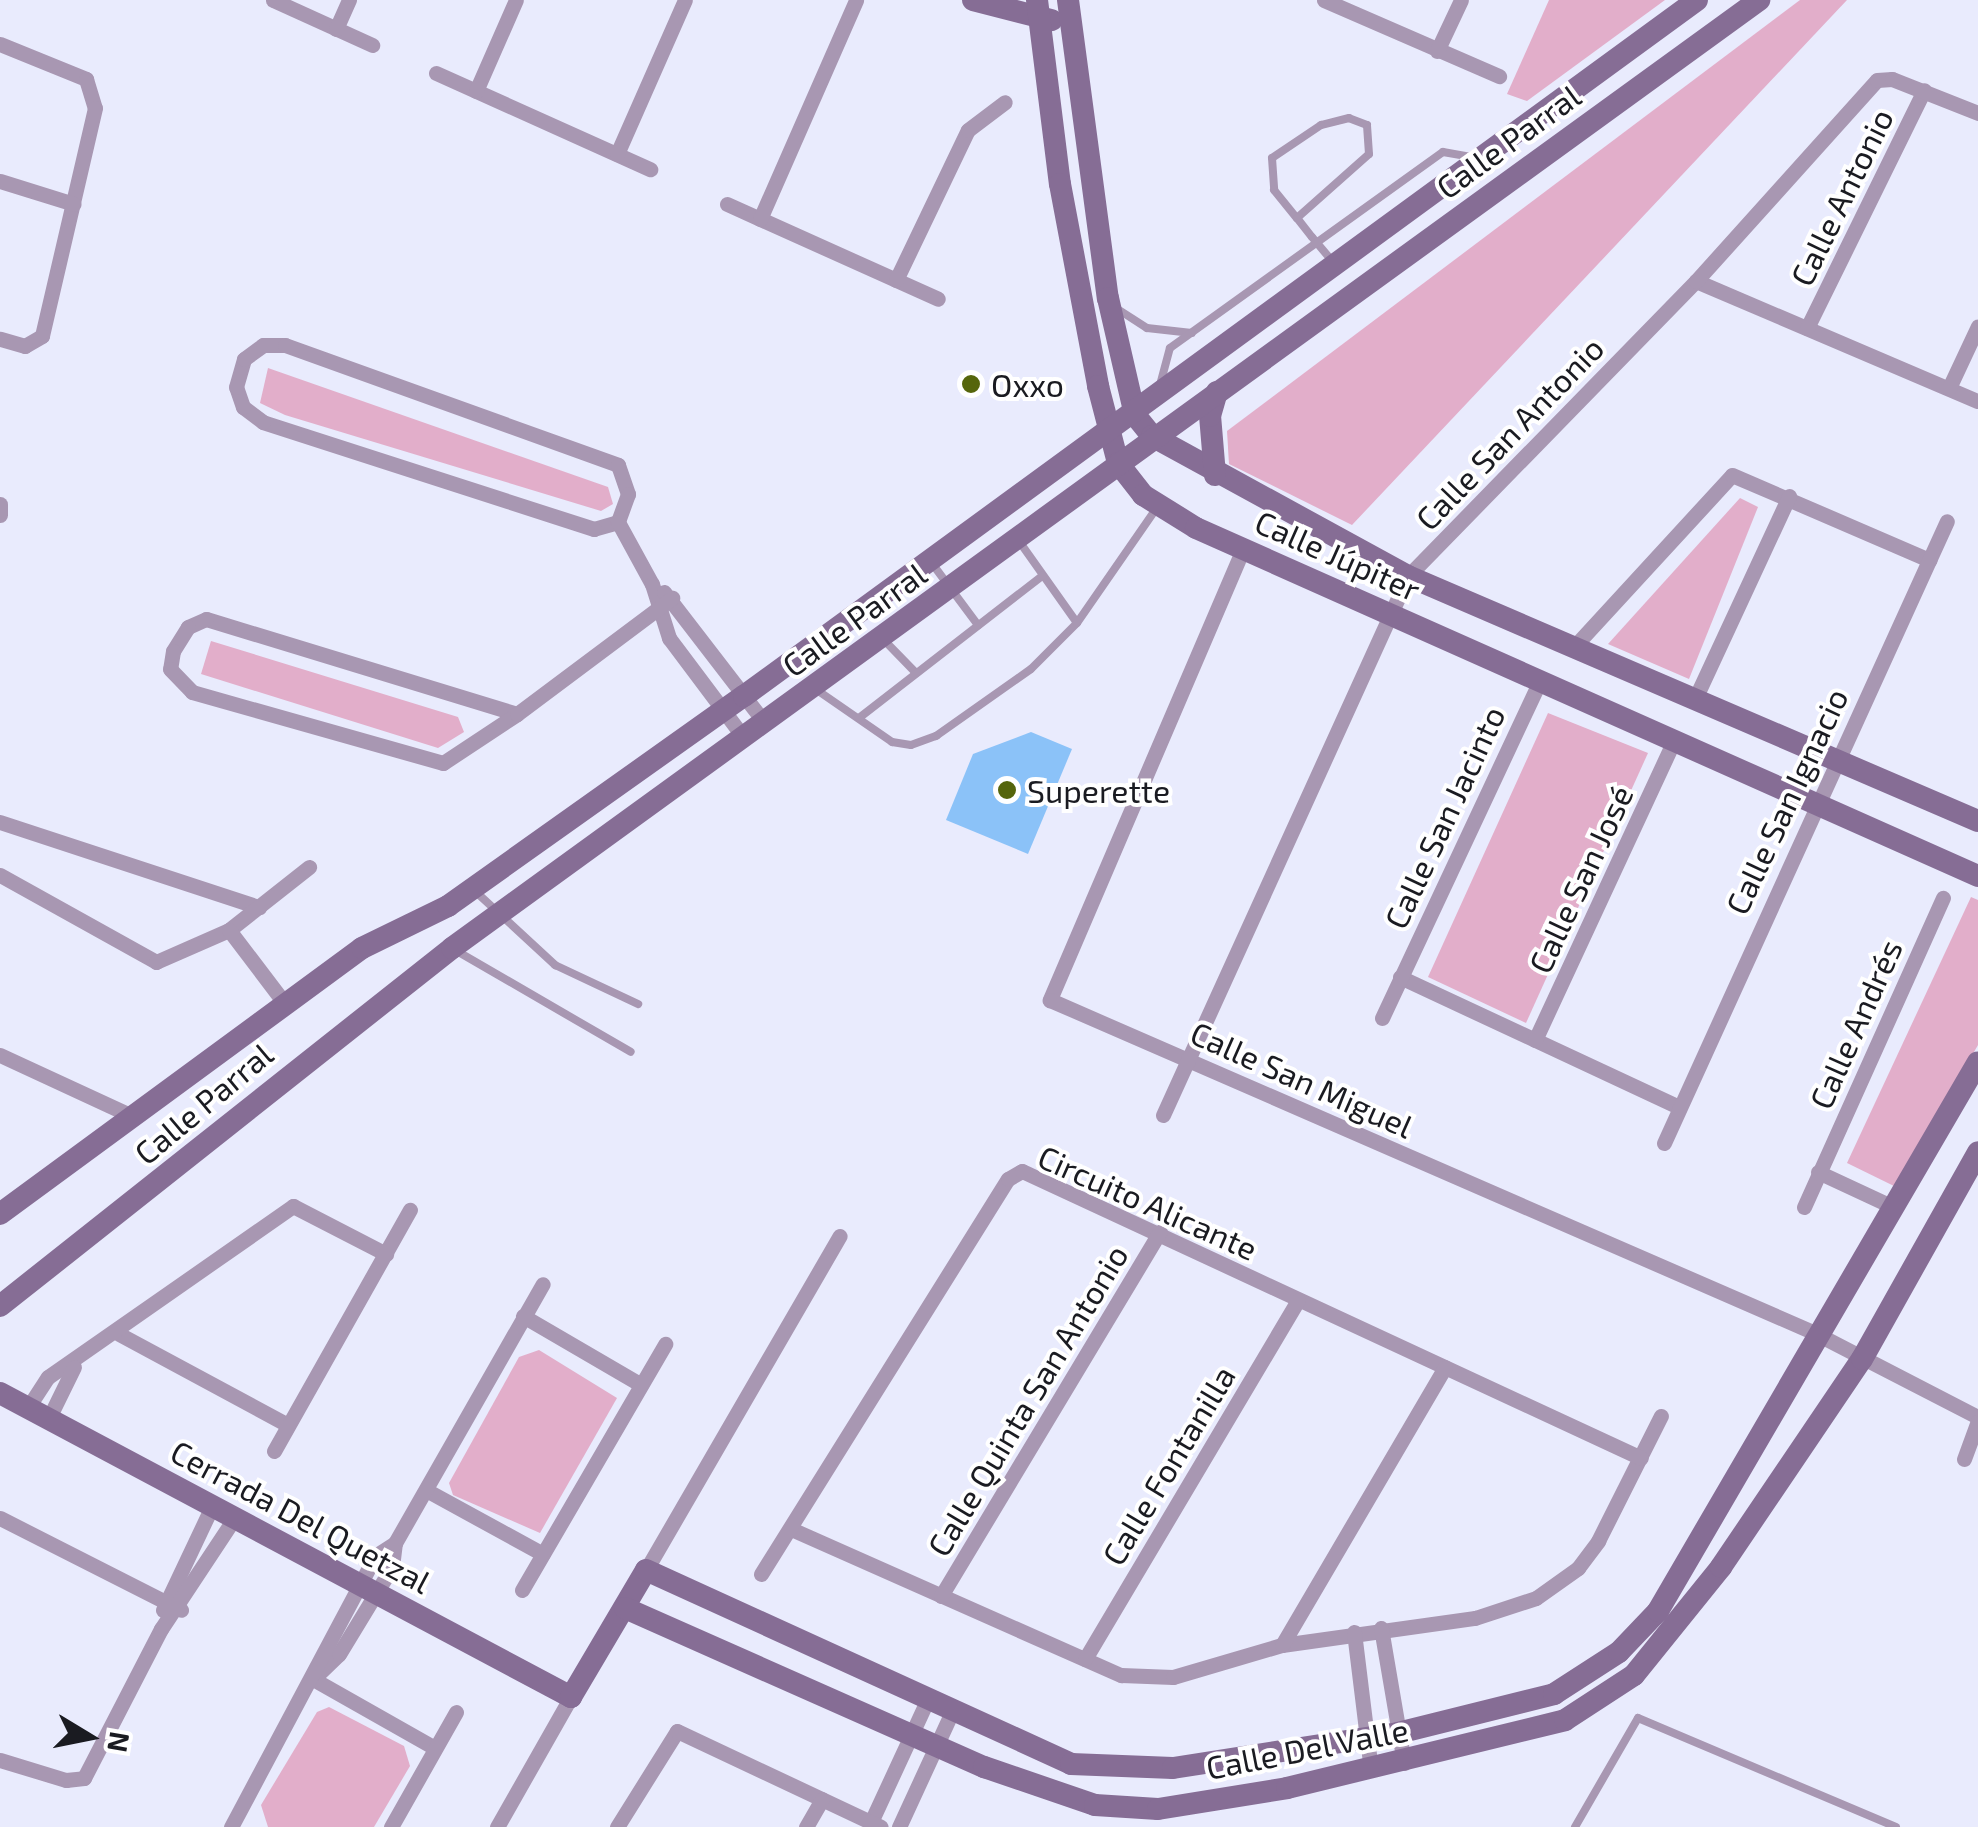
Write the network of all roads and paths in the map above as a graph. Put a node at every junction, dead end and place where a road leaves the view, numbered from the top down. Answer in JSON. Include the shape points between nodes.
{"nodes":[{"id":1,"x":273,"y":0,"type":"edge"},
{"id":2,"x":349,"y":0,"type":"edge"},
{"id":3,"x":516,"y":0,"type":"edge"},
{"id":4,"x":685,"y":0,"type":"edge"},
{"id":5,"x":856,"y":0,"type":"edge"},
{"id":6,"x":972,"y":0,"type":"edge"},
{"id":7,"x":1324,"y":0,"type":"edge"},
{"id":8,"x":1461,"y":0,"type":"edge"},
{"id":9,"x":1697,"y":0,"type":"edge"},
{"id":10,"x":1760,"y":0,"type":"edge"},
{"id":11,"x":1038,"y":10,"type":"edge"},
{"id":12,"x":1069,"y":10,"type":"edge"},
{"id":13,"x":336,"y":28,"type":"junction"},
{"id":14,"x":0,"y":44,"type":"edge"},
{"id":15,"x":372,"y":44,"type":"dead end"},
{"id":16,"x":1437,"y":50,"type":"junction"},
{"id":17,"x":436,"y":73,"type":"dead end"},
{"id":18,"x":1499,"y":76,"type":"dead end"},
{"id":19,"x":1924,"y":90,"type":"junction"},
{"id":20,"x":476,"y":91,"type":"junction"},
{"id":21,"x":1005,"y":102,"type":"dead end"},
{"id":22,"x":1978,"y":112,"type":"edge"},
{"id":23,"x":617,"y":154,"type":"junction"},
{"id":24,"x":1480,"y":160,"type":"junction"},
{"id":25,"x":650,"y":169,"type":"dead end"},
{"id":26,"x":0,"y":181,"type":"edge"},
{"id":27,"x":74,"y":204,"type":"junction"},
{"id":28,"x":727,"y":204,"type":"dead end"},
{"id":29,"x":1298,"y":218,"type":"junction"},
{"id":30,"x":760,"y":219,"type":"junction"},
{"id":31,"x":1319,"y":245,"type":"junction"},
{"id":32,"x":1335,"y":265,"type":"junction"},
{"id":33,"x":896,"y":280,"type":"junction"},
{"id":34,"x":1696,"y":281,"type":"junction"},
{"id":35,"x":1108,"y":298,"type":"junction"},
{"id":36,"x":938,"y":299,"type":"dead end"},
{"id":37,"x":1978,"y":326,"type":"edge"},
{"id":38,"x":1807,"y":328,"type":"junction"},
{"id":39,"x":1192,"y":333,"type":"junction"},
{"id":40,"x":0,"y":338,"type":"edge"},
{"id":41,"x":1949,"y":388,"type":"junction"},
{"id":42,"x":1217,"y":392,"type":"junction"},
{"id":43,"x":1160,"y":394,"type":"junction"},
{"id":44,"x":1978,"y":400,"type":"edge"},
{"id":45,"x":1135,"y":415,"type":"junction"},
{"id":46,"x":1108,"y":435,"type":"junction"},
{"id":47,"x":1152,"y":436,"type":"junction"},
{"id":48,"x":1118,"y":463,"type":"junction"},
{"id":49,"x":1215,"y":475,"type":"junction"},
{"id":50,"x":1789,"y":496,"type":"junction"},
{"id":51,"x":0,"y":504,"type":"edge"},
{"id":52,"x":1158,"y":506,"type":"junction"},
{"id":53,"x":0,"y":515,"type":"edge"},
{"id":54,"x":1947,"y":521,"type":"dead end"},
{"id":55,"x":618,"y":522,"type":"junction"},
{"id":56,"x":1016,"y":537,"type":"junction"},
{"id":57,"x":1243,"y":550,"type":"junction"},
{"id":58,"x":1930,"y":560,"type":"junction"},
{"id":59,"x":931,"y":562,"type":"junction"},
{"id":60,"x":1042,"y":576,"type":"junction"},
{"id":61,"x":1408,"y":576,"type":"junction"},
{"id":62,"x":652,"y":584,"type":"junction"},
{"id":63,"x":951,"y":590,"type":"junction"},
{"id":64,"x":672,"y":598,"type":"junction"},
{"id":65,"x":656,"y":610,"type":"junction"},
{"id":66,"x":1390,"y":613,"type":"junction"},
{"id":67,"x":1077,"y":623,"type":"junction"},
{"id":68,"x":978,"y":625,"type":"junction"},
{"id":69,"x":882,"y":638,"type":"junction"},
{"id":70,"x":1572,"y":648,"type":"junction"},
{"id":71,"x":916,"y":673,"type":"junction"},
{"id":72,"x":1540,"y":680,"type":"junction"},
{"id":73,"x":814,"y":688,"type":"junction"},
{"id":74,"x":744,"y":696,"type":"junction"},
{"id":75,"x":1694,"y":702,"type":"junction"},
{"id":76,"x":724,"y":710,"type":"junction"},
{"id":77,"x":517,"y":714,"type":"junction"},
{"id":78,"x":859,"y":718,"type":"junction"},
{"id":79,"x":765,"y":723,"type":"junction"},
{"id":80,"x":744,"y":738,"type":"junction"},
{"id":81,"x":1674,"y":740,"type":"junction"},
{"id":82,"x":1833,"y":761,"type":"junction"},
{"id":83,"x":1812,"y":803,"type":"junction"},
{"id":84,"x":1977,"y":819,"type":"edge"},
{"id":85,"x":0,"y":822,"type":"edge"},
{"id":86,"x":310,"y":867,"type":"dead end"},
{"id":87,"x":0,"y":875,"type":"edge"},
{"id":88,"x":1978,"y":876,"type":"edge"},
{"id":89,"x":474,"y":888,"type":"junction"},
{"id":90,"x":1942,"y":898,"type":"dead end"},
{"id":91,"x":259,"y":907,"type":"junction"},
{"id":92,"x":494,"y":917,"type":"junction"},
{"id":93,"x":229,"y":930,"type":"junction"},
{"id":94,"x":452,"y":948,"type":"junction"},
{"id":95,"x":1400,"y":977,"type":"junction"},
{"id":96,"x":638,"y":1004,"type":"dead end"},
{"id":97,"x":286,"y":1005,"type":"junction"},
{"id":98,"x":1382,"y":1018,"type":"dead end"},
{"id":99,"x":1535,"y":1040,"type":"junction"},
{"id":100,"x":630,"y":1052,"type":"dead end"},
{"id":101,"x":0,"y":1055,"type":"edge"},
{"id":102,"x":1188,"y":1060,"type":"junction"},
{"id":103,"x":1978,"y":1062,"type":"edge"},
{"id":104,"x":1679,"y":1107,"type":"junction"},
{"id":105,"x":1163,"y":1115,"type":"dead end"},
{"id":106,"x":134,"y":1117,"type":"junction"},
{"id":107,"x":1664,"y":1144,"type":"dead end"},
{"id":108,"x":1978,"y":1152,"type":"edge"},
{"id":109,"x":1818,"y":1172,"type":"junction"},
{"id":110,"x":1804,"y":1206,"type":"dead end"},
{"id":111,"x":1893,"y":1207,"type":"junction"},
{"id":112,"x":410,"y":1210,"type":"dead end"},
{"id":113,"x":0,"y":1214,"type":"edge"},
{"id":114,"x":1160,"y":1232,"type":"junction"},
{"id":115,"x":840,"y":1236,"type":"dead end"},
{"id":116,"x":386,"y":1254,"type":"junction"},
{"id":117,"x":542,"y":1284,"type":"dead end"},
{"id":118,"x":1298,"y":1300,"type":"junction"},
{"id":119,"x":0,"y":1306,"type":"edge"},
{"id":120,"x":523,"y":1316,"type":"junction"},
{"id":121,"x":119,"y":1334,"type":"junction"},
{"id":122,"x":1821,"y":1336,"type":"junction"},
{"id":123,"x":665,"y":1344,"type":"dead end"},
{"id":124,"x":1862,"y":1359,"type":"junction"},
{"id":125,"x":74,"y":1366,"type":"junction"},
{"id":126,"x":1445,"y":1367,"type":"junction"},
{"id":127,"x":640,"y":1384,"type":"junction"},
{"id":128,"x":0,"y":1393,"type":"edge"},
{"id":129,"x":27,"y":1408,"type":"junction"},
{"id":130,"x":1662,"y":1416,"type":"dead end"},
{"id":131,"x":1978,"y":1419,"type":"edge"},
{"id":132,"x":48,"y":1420,"type":"junction"},
{"id":133,"x":288,"y":1425,"type":"junction"},
{"id":134,"x":274,"y":1450,"type":"dead end"},
{"id":135,"x":1641,"y":1458,"type":"junction"},
{"id":136,"x":1964,"y":1459,"type":"dead end"},
{"id":137,"x":426,"y":1490,"type":"junction"},
{"id":138,"x":212,"y":1504,"type":"junction"},
{"id":139,"x":235,"y":1516,"type":"junction"},
{"id":140,"x":0,"y":1518,"type":"edge"},
{"id":141,"x":791,"y":1529,"type":"junction"},
{"id":142,"x":543,"y":1554,"type":"junction"},
{"id":143,"x":646,"y":1570,"type":"junction"},
{"id":144,"x":761,"y":1574,"type":"dead end"},
{"id":145,"x":368,"y":1589,"type":"junction"},
{"id":146,"x":522,"y":1590,"type":"dead end"},
{"id":147,"x":941,"y":1596,"type":"junction"},
{"id":148,"x":164,"y":1601,"type":"junction"},
{"id":149,"x":625,"y":1608,"type":"junction"},
{"id":150,"x":181,"y":1610,"type":"junction"},
{"id":151,"x":1381,"y":1628,"type":"junction"},
{"id":152,"x":161,"y":1629,"type":"junction"},
{"id":153,"x":1354,"y":1632,"type":"junction"},
{"id":154,"x":1282,"y":1645,"type":"junction"},
{"id":155,"x":1084,"y":1659,"type":"junction"},
{"id":156,"x":313,"y":1679,"type":"junction"},
{"id":157,"x":571,"y":1696,"type":"junction"},
{"id":158,"x":926,"y":1703,"type":"junction"},
{"id":159,"x":456,"y":1712,"type":"dead end"},
{"id":160,"x":951,"y":1714,"type":"junction"},
{"id":161,"x":1398,"y":1733,"type":"junction"},
{"id":162,"x":911,"y":1734,"type":"junction"},
{"id":163,"x":1364,"y":1738,"type":"junction"},
{"id":164,"x":936,"y":1746,"type":"junction"},
{"id":165,"x":435,"y":1748,"type":"junction"},
{"id":166,"x":0,"y":1760,"type":"edge"},
{"id":167,"x":1404,"y":1763,"type":"junction"},
{"id":168,"x":1371,"y":1770,"type":"junction"},
{"id":169,"x":822,"y":1799,"type":"junction"},
{"id":170,"x":876,"y":1824,"type":"edge"},
{"id":171,"x":230,"y":1827,"type":"edge"},
{"id":172,"x":390,"y":1827,"type":"edge"},
{"id":173,"x":497,"y":1827,"type":"edge"},
{"id":174,"x":618,"y":1827,"type":"edge"},
{"id":175,"x":806,"y":1827,"type":"edge"},
{"id":176,"x":899,"y":1827,"type":"edge"},
{"id":177,"x":1575,"y":1827,"type":"edge"},
{"id":178,"x":1896,"y":1827,"type":"edge"}],
"edges":[{"from":1,"to":13,"type":"street"},
{"from":2,"to":13,"type":"street"},
{"from":3,"to":20,"type":"street"},
{"from":4,"to":23,"type":"street"},
{"from":5,"to":30,"type":"street"},
{"from":6,"to":11,"type":"street"},
{"from":7,"to":16,"type":"street"},
{"from":8,"to":16,"type":"street"},
{"from":9,"to":24,"type":"street","name":"Calle Parral"},
{"from":10,"to":42,"type":"street","name":"Calle Parral"},
{"from":11,"to":12,"type":"street"},
{"from":11,"to":46,"type":"street","name":"Calle Júpiter","via":[[1060,184]]},
{"from":12,"to":35,"type":"street","name":"Calle Júpiter"},
{"from":13,"to":15,"type":"street"},
{"from":14,"to":27,"type":"street","via":[[86,79],[95,108]]},
{"from":16,"to":18,"type":"street"},
{"from":17,"to":20,"type":"street"},
{"from":19,"to":22,"type":"street"},
{"from":19,"to":34,"type":"street","name":"Calle San Antonio","via":[[1876,80]]},
{"from":19,"to":38,"type":"street","name":"Calle Antonio"},
{"from":20,"to":23,"type":"street"},
{"from":21,"to":33,"type":"street","via":[[968,130]]},
{"from":23,"to":25,"type":"street"},
{"from":24,"to":31,"type":"lane","via":[[1444,152]]},
{"from":24,"to":32,"type":"street","name":"Calle Parral"},
{"from":26,"to":27,"type":"street"},
{"from":27,"to":40,"type":"street","via":[[42,336],[26,346]]},
{"from":28,"to":30,"type":"street"},
{"from":29,"to":29,"type":"lane","via":[[1370,154],[1367,125],[1348,118],[1322,125],[1272,158],[1274,190]]},
{"from":29,"to":31,"type":"lane"},
{"from":30,"to":33,"type":"street"},
{"from":31,"to":32,"type":"lane"},
{"from":31,"to":39,"type":"lane"},
{"from":32,"to":43,"type":"street","name":"Calle Parral"},
{"from":33,"to":36,"type":"street"},
{"from":34,"to":38,"type":"street"},
{"from":34,"to":61,"type":"street","name":"Calle San Antonio"},
{"from":35,"to":39,"type":"lane","via":[[1129,320]]},
{"from":35,"to":45,"type":"street","name":"Calle Júpiter"},
{"from":37,"to":41,"type":"street"},
{"from":38,"to":41,"type":"street"},
{"from":39,"to":43,"type":"lane","via":[[1164,356]]},
{"from":41,"to":44,"type":"street"},
{"from":42,"to":47,"type":"street","name":"Calle Parral"},
{"from":42,"to":49,"type":"street","via":[[1210,416]]},
{"from":43,"to":45,"type":"street","name":"Calle Parral"},
{"from":45,"to":46,"type":"street","name":"Calle Parral"},
{"from":45,"to":47,"type":"street","name":"Calle Júpiter"},
{"from":46,"to":48,"type":"street","name":"Calle Júpiter"},
{"from":46,"to":59,"type":"street","name":"Calle Parral"},
{"from":47,"to":48,"type":"street","name":"Calle Parral"},
{"from":47,"to":49,"type":"street","name":"Calle Júpiter"},
{"from":48,"to":52,"type":"street","name":"Calle Júpiter"},
{"from":48,"to":56,"type":"street","name":"Calle Parral"},
{"from":49,"to":61,"type":"street","name":"Calle Júpiter"},
{"from":50,"to":58,"type":"street"},
{"from":50,"to":70,"type":"street","via":[[1743,476],[1728,477]]},
{"from":50,"to":75,"type":"street"},
{"from":51,"to":53,"type":"street"},
{"from":52,"to":57,"type":"street","name":"Calle Júpiter"},
{"from":52,"to":67,"type":"lane"},
{"from":54,"to":58,"type":"street","name":"Calle San Ignacio"},
{"from":55,"to":55,"type":"street","via":[[594,528],[263,422],[243,408],[236,387],[244,359],[263,345],[285,345],[618,466],[628,494]]},
{"from":55,"to":62,"type":"street"},
{"from":56,"to":60,"type":"lane"},
{"from":56,"to":63,"type":"street","name":"Calle Parral"},
{"from":57,"to":66,"type":"street","name":"Calle Júpiter"},
{"from":57,"to":102,"type":"street","name":"Calle San Miguel","via":[[1048,997]]},
{"from":58,"to":82,"type":"street","name":"Calle San Ignacio"},
{"from":59,"to":63,"type":"lane"},
{"from":59,"to":74,"type":"street","name":"Calle Parral"},
{"from":60,"to":67,"type":"lane"},
{"from":60,"to":68,"type":"lane"},
{"from":61,"to":66,"type":"street","name":"Calle San Antonio"},
{"from":61,"to":70,"type":"street","name":"Calle Júpiter"},
{"from":62,"to":64,"type":"street"},
{"from":62,"to":65,"type":"street"},
{"from":63,"to":68,"type":"lane"},
{"from":63,"to":69,"type":"street","name":"Calle Parral"},
{"from":64,"to":65,"type":"street"},
{"from":64,"to":74,"type":"street"},
{"from":65,"to":76,"type":"street"},
{"from":65,"to":77,"type":"street"},
{"from":66,"to":72,"type":"street","name":"Calle Júpiter"},
{"from":66,"to":102,"type":"street","name":"Calle San Antonio"},
{"from":67,"to":78,"type":"lane","via":[[1031,669],[936,736],[911,746],[892,742]]},
{"from":68,"to":71,"type":"lane"},
{"from":69,"to":71,"type":"lane"},
{"from":69,"to":73,"type":"street","name":"Calle Parral"},
{"from":70,"to":75,"type":"street","name":"Calle Júpiter"},
{"from":71,"to":78,"type":"lane"},
{"from":72,"to":81,"type":"street","name":"Calle Júpiter"},
{"from":72,"to":95,"type":"street","name":"Calle San Jacinto"},
{"from":73,"to":78,"type":"lane"},
{"from":73,"to":79,"type":"street","name":"Calle Parral"},
{"from":74,"to":76,"type":"street","name":"Calle Parral"},
{"from":74,"to":79,"type":"street"},
{"from":75,"to":82,"type":"street","name":"Calle Júpiter"},
{"from":76,"to":80,"type":"street"},
{"from":76,"to":89,"type":"street","name":"Calle Parral"},
{"from":77,"to":77,"type":"street","via":[[455,759],[430,762],[192,692],[170,670],[173,650],[188,626],[206,620]]},
{"from":79,"to":80,"type":"street","name":"Calle Parral"},
{"from":80,"to":92,"type":"street","name":"Calle Parral"},
{"from":81,"to":83,"type":"street","name":"Calle Júpiter"},
{"from":81,"to":99,"type":"street","name":"Calle San José"},
{"from":82,"to":83,"type":"street","name":"Calle San Ignacio"},
{"from":82,"to":84,"type":"street","name":"Calle Júpiter"},
{"from":83,"to":88,"type":"street","name":"Calle Júpiter"},
{"from":83,"to":104,"type":"street","name":"Calle San Ignacio"},
{"from":85,"to":91,"type":"street"},
{"from":86,"to":91,"type":"street"},
{"from":87,"to":93,"type":"street","via":[[156,962]]},
{"from":89,"to":92,"type":"lane"},
{"from":89,"to":97,"type":"street","name":"Calle Parral","via":[[362,948]]},
{"from":90,"to":109,"type":"street","name":"Calle Andrés"},
{"from":91,"to":93,"type":"street"},
{"from":92,"to":94,"type":"street","name":"Calle Parral"},
{"from":92,"to":96,"type":"lane","via":[[555,966]]},
{"from":93,"to":97,"type":"street"},
{"from":94,"to":100,"type":"lane"},
{"from":94,"to":119,"type":"street","name":"Calle Parral"},
{"from":95,"to":98,"type":"street","name":"Calle San Jacinto"},
{"from":95,"to":99,"type":"street"},
{"from":97,"to":106,"type":"street","name":"Calle Parral"},
{"from":99,"to":104,"type":"street"},
{"from":101,"to":106,"type":"street"},
{"from":102,"to":105,"type":"street","name":"Calle San Antonio"},
{"from":102,"to":122,"type":"street","name":"Calle San Miguel"},
{"from":103,"to":111,"type":"street","name":"Calle Del Valle"},
{"from":104,"to":107,"type":"street","name":"Calle San Ignacio"},
{"from":106,"to":113,"type":"street","name":"Calle Parral"},
{"from":108,"to":124,"type":"street","name":"Calle Del Valle"},
{"from":109,"to":110,"type":"street","name":"Calle Andrés"},
{"from":109,"to":111,"type":"street"},
{"from":111,"to":122,"type":"street","name":"Calle Del Valle"},
{"from":112,"to":116,"type":"street"},
{"from":114,"to":118,"type":"street","name":"Circuito Alicante"},
{"from":114,"to":141,"type":"street","name":"Circuito Alicante","via":[[1015,1174]]},
{"from":114,"to":147,"type":"street","name":"Calle Quinta San Antonio"},
{"from":115,"to":143,"type":"street"},
{"from":116,"to":121,"type":"street","via":[[292,1206]]},
{"from":116,"to":133,"type":"street"},
{"from":117,"to":120,"type":"street"},
{"from":118,"to":126,"type":"street","name":"Circuito Alicante"},
{"from":118,"to":155,"type":"street","name":"Calle Fontanilla"},
{"from":120,"to":127,"type":"street"},
{"from":120,"to":137,"type":"street"},
{"from":121,"to":125,"type":"street"},
{"from":121,"to":133,"type":"street"},
{"from":122,"to":124,"type":"street","name":"Calle San Miguel"},
{"from":122,"to":161,"type":"street","name":"Calle Del Valle","via":[[1658,1611],[1620,1652],[1554,1694]]},
{"from":123,"to":127,"type":"street"},
{"from":124,"to":131,"type":"street","name":"Calle San Miguel"},
{"from":124,"to":167,"type":"street","name":"Calle Del Valle","via":[[1713,1579],[1634,1674],[1565,1720]]},
{"from":125,"to":129,"type":"street","via":[[48,1378]]},
{"from":125,"to":132,"type":"street"},
{"from":126,"to":135,"type":"street","name":"Circuito Alicante"},
{"from":126,"to":154,"type":"street"},
{"from":127,"to":142,"type":"street"},
{"from":128,"to":129,"type":"street","name":"Cerrada Del Quetzal"},
{"from":129,"to":132,"type":"street","name":"Cerrada Del Quetzal"},
{"from":130,"to":135,"type":"street"},
{"from":131,"to":136,"type":"street"},
{"from":132,"to":138,"type":"street","name":"Cerrada Del Quetzal"},
{"from":133,"to":134,"type":"street"},
{"from":135,"to":151,"type":"street","via":[[1598,1541],[1562,1584],[1475,1618]]},
{"from":137,"to":142,"type":"street"},
{"from":137,"to":145,"type":"street","via":[[395,1543],[375,1556]]},
{"from":138,"to":139,"type":"street","name":"Cerrada Del Quetzal"},
{"from":138,"to":148,"type":"street"},
{"from":139,"to":145,"type":"street","name":"Cerrada Del Quetzal"},
{"from":139,"to":150,"type":"street"},
{"from":140,"to":148,"type":"street"},
{"from":141,"to":144,"type":"street","name":"Circuito Alicante"},
{"from":141,"to":147,"type":"street"},
{"from":142,"to":146,"type":"street"},
{"from":143,"to":149,"type":"street"},
{"from":143,"to":158,"type":"street","name":"Calle Del Valle"},
{"from":145,"to":156,"type":"street"},
{"from":145,"to":157,"type":"street","name":"Cerrada Del Quetzal"},
{"from":147,"to":155,"type":"street"},
{"from":148,"to":150,"type":"street"},
{"from":148,"to":152,"type":"street"},
{"from":149,"to":157,"type":"street"},
{"from":149,"to":162,"type":"street","name":"Calle Del Valle"},
{"from":150,"to":152,"type":"street"},
{"from":151,"to":153,"type":"street"},
{"from":151,"to":161,"type":"street"},
{"from":152,"to":166,"type":"street","via":[[84,1778],[66,1780]]},
{"from":153,"to":154,"type":"street"},
{"from":153,"to":163,"type":"street"},
{"from":154,"to":155,"type":"street","via":[[1146,1679]]},
{"from":156,"to":165,"type":"street"},
{"from":156,"to":171,"type":"street"},
{"from":157,"to":173,"type":"street"},
{"from":158,"to":160,"type":"street","name":"Calle Del Valle"},
{"from":158,"to":162,"type":"street"},
{"from":159,"to":165,"type":"street"},
{"from":160,"to":163,"type":"street","name":"Calle Del Valle","via":[[1071,1764],[1122,1772]]},
{"from":160,"to":164,"type":"street"},
{"from":161,"to":163,"type":"street","name":"Calle Del Valle"},
{"from":161,"to":167,"type":"street"},
{"from":162,"to":164,"type":"street","name":"Calle Del Valle"},
{"from":162,"to":170,"type":"street"},
{"from":163,"to":168,"type":"street"},
{"from":164,"to":168,"type":"street","name":"Calle Del Valle","via":[[1042,1791],[1158,1809]]},
{"from":164,"to":176,"type":"street"},
{"from":165,"to":172,"type":"street"},
{"from":167,"to":168,"type":"street","name":"Calle Del Valle"},
{"from":169,"to":170,"type":"street"},
{"from":169,"to":174,"type":"street","via":[[677,1731]]},
{"from":169,"to":175,"type":"street"},
{"from":177,"to":178,"type":"lane","via":[[1638,1718]]}]}
